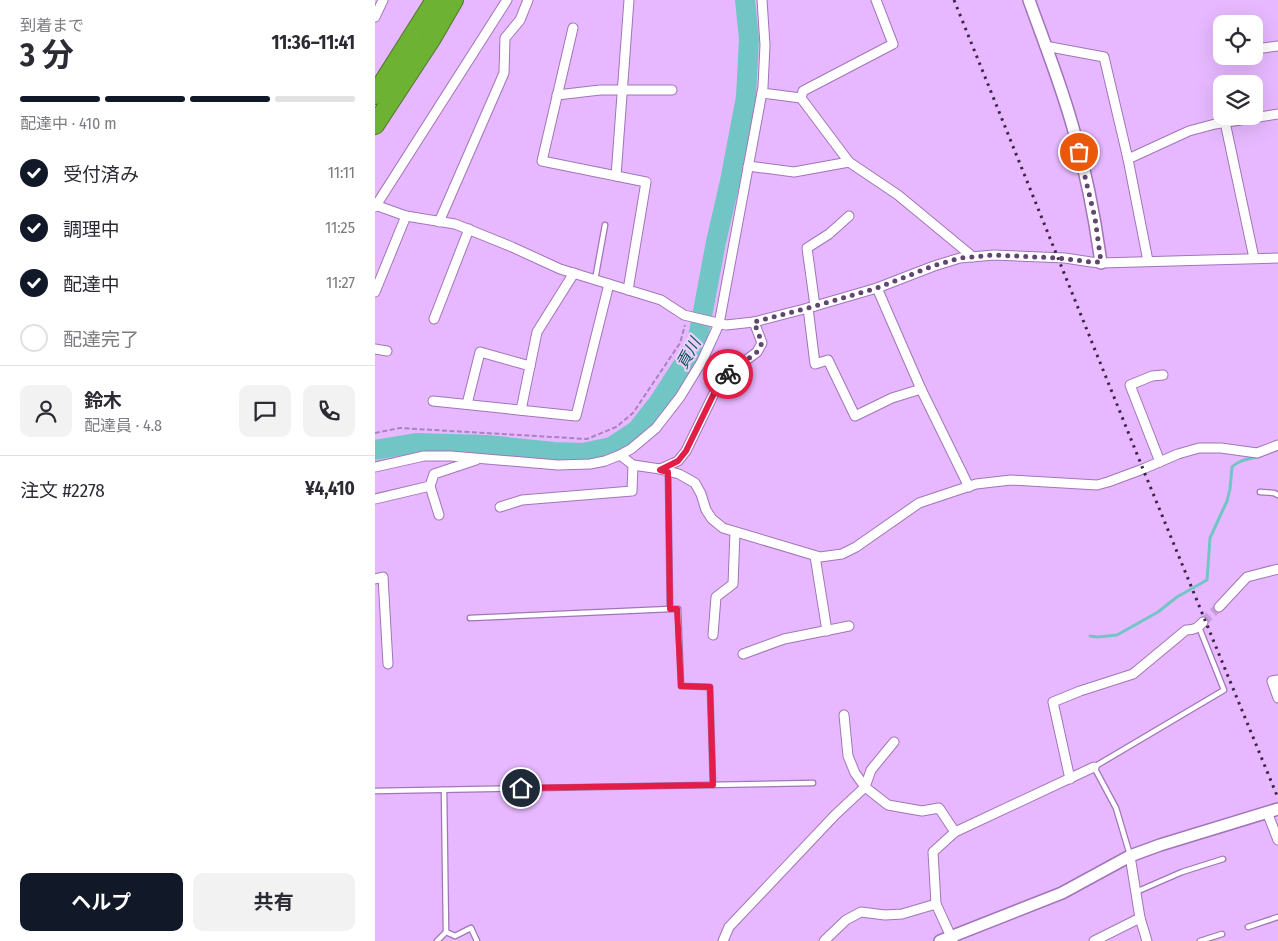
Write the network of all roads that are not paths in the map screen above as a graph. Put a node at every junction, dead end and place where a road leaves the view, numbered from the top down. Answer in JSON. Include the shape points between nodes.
{"nodes":[{"id":1,"x":383,"y":0,"type":"edge"},
{"id":2,"x":435,"y":0,"type":"edge"},
{"id":3,"x":454,"y":0,"type":"edge"},
{"id":4,"x":507,"y":0,"type":"edge"},
{"id":5,"x":528,"y":0,"type":"edge"},
{"id":6,"x":629,"y":0,"type":"edge"},
{"id":7,"x":762,"y":0,"type":"edge"},
{"id":8,"x":876,"y":0,"type":"edge"},
{"id":9,"x":1029,"y":0,"type":"edge"},
{"id":10,"x":375,"y":17,"type":"edge"},
{"id":11,"x":573,"y":28,"type":"dead end"},
{"id":12,"x":1045,"y":46,"type":"junction"},
{"id":13,"x":1278,"y":46,"type":"edge"},
{"id":14,"x":1263,"y":48,"type":"dead end"},
{"id":15,"x":622,"y":90,"type":"junction"},
{"id":16,"x":672,"y":90,"type":"dead end"},
{"id":17,"x":762,"y":93,"type":"junction"},
{"id":18,"x":375,"y":95,"type":"edge"},
{"id":19,"x":557,"y":95,"type":"junction"},
{"id":20,"x":801,"y":98,"type":"junction"},
{"id":21,"x":1278,"y":114,"type":"edge"},
{"id":22,"x":1263,"y":116,"type":"edge"},
{"id":23,"x":1213,"y":125,"type":"edge"},
{"id":24,"x":1226,"y":125,"type":"edge"},
{"id":25,"x":375,"y":126,"type":"edge"},
{"id":26,"x":1128,"y":159,"type":"junction"},
{"id":27,"x":849,"y":162,"type":"junction"},
{"id":28,"x":749,"y":166,"type":"junction"},
{"id":29,"x":616,"y":176,"type":"junction"},
{"id":30,"x":375,"y":206,"type":"edge"},
{"id":31,"x":406,"y":216,"type":"junction"},
{"id":32,"x":849,"y":216,"type":"dead end"},
{"id":33,"x":439,"y":222,"type":"junction"},
{"id":34,"x":605,"y":224,"type":"dead end"},
{"id":35,"x":469,"y":230,"type":"junction"},
{"id":36,"x":973,"y":257,"type":"junction"},
{"id":37,"x":1255,"y":258,"type":"junction"},
{"id":38,"x":1278,"y":258,"type":"edge"},
{"id":39,"x":1148,"y":261,"type":"junction"},
{"id":40,"x":1101,"y":262,"type":"junction"},
{"id":41,"x":574,"y":273,"type":"junction"},
{"id":42,"x":595,"y":280,"type":"junction"},
{"id":43,"x":609,"y":284,"type":"junction"},
{"id":44,"x":877,"y":288,"type":"junction"},
{"id":45,"x":628,"y":290,"type":"junction"},
{"id":46,"x":375,"y":292,"type":"edge"},
{"id":47,"x":811,"y":307,"type":"junction"},
{"id":48,"x":434,"y":319,"type":"dead end"},
{"id":49,"x":754,"y":322,"type":"junction"},
{"id":50,"x":717,"y":324,"type":"junction"},
{"id":51,"x":375,"y":349,"type":"edge"},
{"id":52,"x":387,"y":351,"type":"dead end"},
{"id":53,"x":530,"y":366,"type":"junction"},
{"id":54,"x":1163,"y":376,"type":"dead end"},
{"id":55,"x":921,"y":388,"type":"junction"},
{"id":56,"x":433,"y":401,"type":"dead end"},
{"id":57,"x":467,"y":404,"type":"junction"},
{"id":58,"x":521,"y":410,"type":"junction"},
{"id":59,"x":1278,"y":445,"type":"edge"},
{"id":60,"x":620,"y":455,"type":"junction"},
{"id":61,"x":481,"y":459,"type":"junction"},
{"id":62,"x":1160,"y":462,"type":"junction"},
{"id":63,"x":633,"y":464,"type":"junction"},
{"id":64,"x":375,"y":467,"type":"edge"},
{"id":65,"x":664,"y":471,"type":"junction"},
{"id":66,"x":430,"y":486,"type":"junction"},
{"id":67,"x":969,"y":487,"type":"junction"},
{"id":68,"x":1260,"y":492,"type":"dead end"},
{"id":69,"x":1278,"y":495,"type":"edge"},
{"id":70,"x":375,"y":499,"type":"edge"},
{"id":71,"x":500,"y":507,"type":"dead end"},
{"id":72,"x":439,"y":515,"type":"dead end"},
{"id":73,"x":735,"y":532,"type":"junction"},
{"id":74,"x":815,"y":556,"type":"junction"},
{"id":75,"x":1278,"y":569,"type":"edge"},
{"id":76,"x":375,"y":580,"type":"edge"},
{"id":77,"x":1219,"y":607,"type":"tunnel mouth"},
{"id":78,"x":670,"y":609,"type":"junction"},
{"id":79,"x":470,"y":618,"type":"dead end"},
{"id":80,"x":1201,"y":624,"type":"joint"},
{"id":81,"x":849,"y":626,"type":"dead end"},
{"id":82,"x":827,"y":631,"type":"junction"},
{"id":83,"x":713,"y":635,"type":"dead end"},
{"id":84,"x":743,"y":654,"type":"dead end"},
{"id":85,"x":388,"y":664,"type":"dead end"},
{"id":86,"x":1278,"y":680,"type":"edge"},
{"id":87,"x":1278,"y":698,"type":"edge"},
{"id":88,"x":844,"y":715,"type":"dead end"},
{"id":89,"x":894,"y":742,"type":"dead end"},
{"id":90,"x":1094,"y":767,"type":"junction"},
{"id":91,"x":1070,"y":779,"type":"junction"},
{"id":92,"x":813,"y":783,"type":"dead end"},
{"id":93,"x":713,"y":785,"type":"junction"},
{"id":94,"x":865,"y":787,"type":"junction"},
{"id":95,"x":444,"y":790,"type":"junction"},
{"id":96,"x":375,"y":791,"type":"edge"},
{"id":97,"x":1273,"y":810,"type":"edge"},
{"id":98,"x":955,"y":832,"type":"junction"},
{"id":99,"x":1278,"y":840,"type":"edge"},
{"id":100,"x":1130,"y":856,"type":"junction"},
{"id":101,"x":1223,"y":859,"type":"dead end"},
{"id":102,"x":1136,"y":892,"type":"junction"},
{"id":103,"x":936,"y":904,"type":"junction"},
{"id":104,"x":1278,"y":917,"type":"edge"},
{"id":105,"x":1140,"y":918,"type":"junction"},
{"id":106,"x":1247,"y":926,"type":"dead end"},
{"id":107,"x":446,"y":932,"type":"junction"},
{"id":108,"x":1222,"y":934,"type":"dead end"},
{"id":109,"x":952,"y":939,"type":"edge"},
{"id":110,"x":437,"y":941,"type":"edge"},
{"id":111,"x":477,"y":941,"type":"edge"},
{"id":112,"x":723,"y":941,"type":"edge"},
{"id":113,"x":824,"y":941,"type":"edge"},
{"id":114,"x":939,"y":941,"type":"edge"},
{"id":115,"x":1094,"y":941,"type":"edge"},
{"id":116,"x":1147,"y":941,"type":"edge"},
{"id":117,"x":1200,"y":941,"type":"edge"}],
"edges":[{"from":1,"to":10,"type":"street"},
{"from":2,"to":18,"type":"highway"},
{"from":3,"to":25,"type":"highway"},
{"from":4,"to":30,"type":"street"},
{"from":5,"to":33,"type":"street","via":[[520,20],[505,38],[504,73]]},
{"from":6,"to":15,"type":"street"},
{"from":7,"to":17,"type":"street","via":[[765,45]]},
{"from":8,"to":20,"type":"street","via":[[893,44],[803,91]]},
{"from":9,"to":12,"type":"street"},
{"from":11,"to":19,"type":"street"},
{"from":12,"to":26,"type":"street","via":[[1103,57]]},
{"from":12,"to":40,"type":"street","via":[[1075,135],[1095,218]]},
{"from":13,"to":14,"type":"street"},
{"from":15,"to":16,"type":"street"},
{"from":15,"to":19,"type":"street"},
{"from":15,"to":29,"type":"street"},
{"from":17,"to":20,"type":"street"},
{"from":17,"to":28,"type":"street"},
{"from":19,"to":29,"type":"street","via":[[542,161]]},
{"from":20,"to":27,"type":"street"},
{"from":21,"to":22,"type":"street"},
{"from":23,"to":26,"type":"street","via":[[1189,131]]},
{"from":24,"to":37,"type":"street"},
{"from":26,"to":39,"type":"street"},
{"from":27,"to":28,"type":"street","via":[[794,172]]},
{"from":27,"to":36,"type":"street","via":[[899,195]]},
{"from":28,"to":50,"type":"street"},
{"from":29,"to":45,"type":"street","via":[[646,182]]},
{"from":30,"to":31,"type":"street"},
{"from":31,"to":33,"type":"street"},
{"from":31,"to":46,"type":"street"},
{"from":32,"to":47,"type":"street","via":[[807,248]]},
{"from":33,"to":35,"type":"street"},
{"from":34,"to":42,"type":"lane"},
{"from":35,"to":41,"type":"street"},
{"from":35,"to":48,"type":"street"},
{"from":36,"to":40,"type":"street","via":[[994,255]]},
{"from":36,"to":44,"type":"street","via":[[933,266]]},
{"from":37,"to":38,"type":"street"},
{"from":37,"to":39,"type":"street"},
{"from":39,"to":40,"type":"street"},
{"from":41,"to":42,"type":"street"},
{"from":41,"to":53,"type":"street","via":[[537,332]]},
{"from":42,"to":43,"type":"street"},
{"from":43,"to":45,"type":"street"},
{"from":43,"to":58,"type":"street","via":[[576,416]]},
{"from":44,"to":47,"type":"street"},
{"from":44,"to":55,"type":"street"},
{"from":45,"to":50,"type":"street","via":[[661,300],[683,315]]},
{"from":47,"to":49,"type":"street"},
{"from":47,"to":55,"type":"street","via":[[815,364],[828,360],[855,416]]},
{"from":49,"to":50,"type":"street"},
{"from":49,"to":65,"type":"street","via":[[762,343],[757,352],[721,379],[686,451]]},
{"from":50,"to":60,"type":"street","via":[[702,361],[681,397],[656,428]]},
{"from":51,"to":52,"type":"street"},
{"from":53,"to":57,"type":"street","via":[[480,352]]},
{"from":53,"to":58,"type":"street"},
{"from":54,"to":62,"type":"street","via":[[1152,376],[1130,385]]},
{"from":55,"to":67,"type":"street"},
{"from":56,"to":57,"type":"street"},
{"from":57,"to":58,"type":"street"},
{"from":59,"to":62,"type":"street","via":[[1257,453],[1199,448]]},
{"from":60,"to":61,"type":"street","via":[[590,464],[558,465]]},
{"from":60,"to":63,"type":"street"},
{"from":61,"to":64,"type":"street","via":[[424,456]]},
{"from":61,"to":66,"type":"street","via":[[434,474]]},
{"from":62,"to":67,"type":"street","via":[[1097,485],[1011,480]]},
{"from":63,"to":65,"type":"street"},
{"from":63,"to":71,"type":"street","via":[[632,491],[522,500]]},
{"from":65,"to":73,"type":"street","via":[[679,474],[695,483],[712,519]]},
{"from":65,"to":78,"type":"lane"},
{"from":66,"to":70,"type":"street"},
{"from":66,"to":72,"type":"street"},
{"from":67,"to":74,"type":"street","via":[[919,503],[842,554]]},
{"from":68,"to":69,"type":"lane"},
{"from":73,"to":74,"type":"street"},
{"from":73,"to":83,"type":"street","via":[[733,584],[716,597]]},
{"from":74,"to":82,"type":"street"},
{"from":75,"to":77,"type":"street","via":[[1247,577]]},
{"from":76,"to":85,"type":"street","via":[[383,577]]},
{"from":78,"to":79,"type":"lane"},
{"from":78,"to":93,"type":"lane","via":[[677,609],[681,686],[710,687]]},
{"from":80,"to":90,"type":"lane","via":[[1224,690]]},
{"from":80,"to":91,"type":"street","via":[[1193,630],[1185,630],[1133,674],[1053,702]]},
{"from":81,"to":82,"type":"street"},
{"from":82,"to":84,"type":"street","via":[[784,639]]},
{"from":86,"to":87,"type":"street","via":[[1272,681]]},
{"from":88,"to":94,"type":"street","via":[[848,756]]},
{"from":89,"to":94,"type":"street","via":[[871,770]]},
{"from":90,"to":91,"type":"street"},
{"from":90,"to":100,"type":"lane","via":[[1116,808]]},
{"from":91,"to":98,"type":"street"},
{"from":92,"to":93,"type":"lane"},
{"from":93,"to":95,"type":"lane"},
{"from":94,"to":98,"type":"street","via":[[888,804],[922,811],[939,808]]},
{"from":94,"to":112,"type":"street","via":[[729,927]]},
{"from":95,"to":96,"type":"lane"},
{"from":95,"to":107,"type":"lane"},
{"from":97,"to":99,"type":"street"},
{"from":97,"to":100,"type":"street"},
{"from":98,"to":103,"type":"street","via":[[933,852]]},
{"from":100,"to":102,"type":"street"},
{"from":100,"to":109,"type":"street","via":[[1062,893]]},
{"from":101,"to":102,"type":"lane"},
{"from":102,"to":105,"type":"street"},
{"from":103,"to":109,"type":"street"},
{"from":103,"to":113,"type":"street","via":[[902,914],[861,912],[846,920]]},
{"from":104,"to":106,"type":"lane"},
{"from":105,"to":115,"type":"street"},
{"from":105,"to":116,"type":"street"},
{"from":107,"to":110,"type":"lane"},
{"from":107,"to":111,"type":"lane","via":[[455,936],[471,928]]},
{"from":108,"to":117,"type":"lane"},
{"from":109,"to":114,"type":"street"}]}
